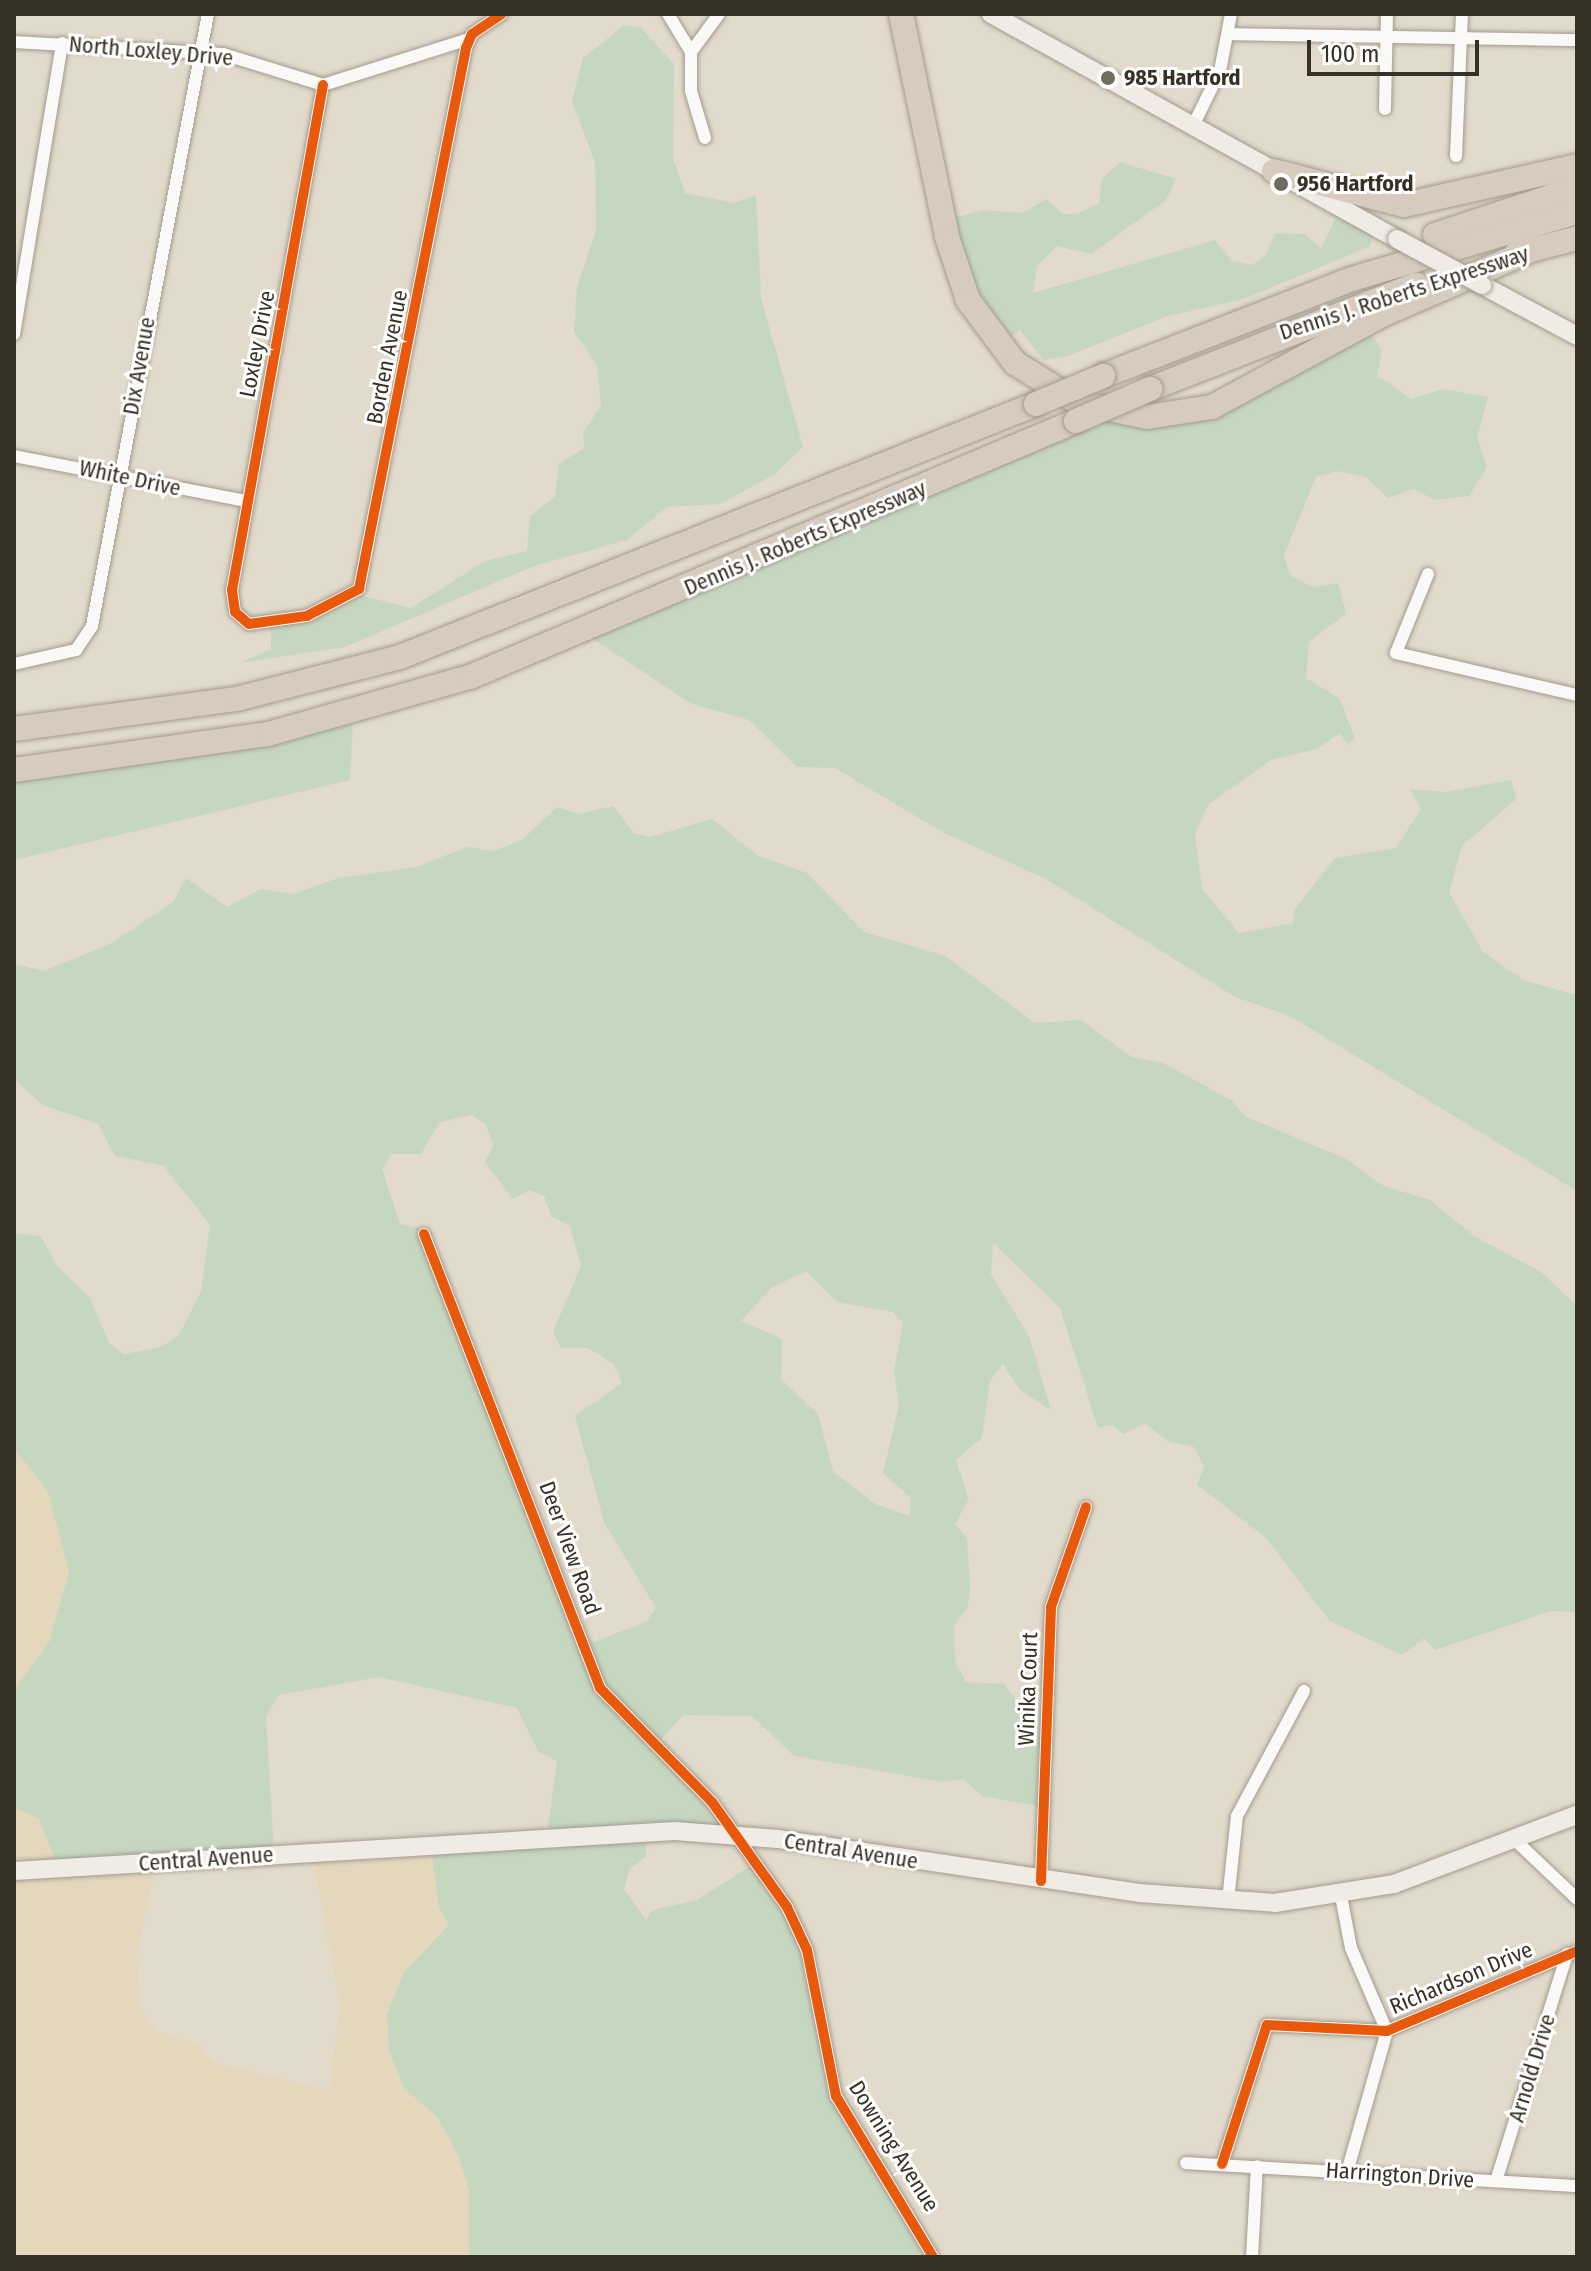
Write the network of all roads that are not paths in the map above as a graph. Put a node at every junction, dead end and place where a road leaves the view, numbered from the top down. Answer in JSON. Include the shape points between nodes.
{"nodes":[{"id":1,"x":208,"y":14,"type":"edge"},
{"id":2,"x":502,"y":14,"type":"edge"},
{"id":3,"x":668,"y":14,"type":"edge"},
{"id":4,"x":719,"y":14,"type":"edge"},
{"id":5,"x":901,"y":14,"type":"edge"},
{"id":6,"x":917,"y":14,"type":"edge"},
{"id":7,"x":991,"y":14,"type":"edge"},
{"id":8,"x":1231,"y":14,"type":"edge"},
{"id":9,"x":1387,"y":14,"type":"edge"},
{"id":10,"x":1462,"y":14,"type":"edge"},
{"id":11,"x":1016,"y":20,"type":"edge"},
{"id":12,"x":1228,"y":34,"type":"junction"},
{"id":13,"x":469,"y":39,"type":"junction"},
{"id":14,"x":1387,"y":40,"type":"junction"},
{"id":15,"x":1461,"y":40,"type":"junction"},
{"id":16,"x":1577,"y":40,"type":"edge"},
{"id":17,"x":14,"y":42,"type":"edge"},
{"id":18,"x":62,"y":43,"type":"junction"},
{"id":19,"x":691,"y":52,"type":"junction"},
{"id":20,"x":198,"y":53,"type":"junction"},
{"id":21,"x":912,"y":64,"type":"junction"},
{"id":22,"x":323,"y":85,"type":"junction"},
{"id":23,"x":1385,"y":109,"type":"dead end"},
{"id":24,"x":1193,"y":126,"type":"junction"},
{"id":25,"x":705,"y":138,"type":"dead end"},
{"id":26,"x":1456,"y":156,"type":"dead end"},
{"id":27,"x":1577,"y":166,"type":"edge"},
{"id":28,"x":1274,"y":171,"type":"junction"},
{"id":29,"x":1577,"y":188,"type":"edge"},
{"id":30,"x":1577,"y":212,"type":"edge"},
{"id":31,"x":1577,"y":238,"type":"edge"},
{"id":32,"x":1529,"y":251,"type":"junction"},
{"id":33,"x":1312,"y":293,"type":"junction"},
{"id":34,"x":14,"y":334,"type":"edge"},
{"id":35,"x":1577,"y":336,"type":"edge"},
{"id":36,"x":14,"y":456,"type":"edge"},
{"id":37,"x":117,"y":475,"type":"junction"},
{"id":38,"x":245,"y":501,"type":"junction"},
{"id":39,"x":1428,"y":574,"type":"dead end"},
{"id":40,"x":235,"y":612,"type":"joint"},
{"id":41,"x":14,"y":664,"type":"edge"},
{"id":42,"x":1577,"y":695,"type":"edge"},
{"id":43,"x":14,"y":729,"type":"edge"},
{"id":44,"x":14,"y":770,"type":"edge"},
{"id":45,"x":424,"y":1234,"type":"dead end"},
{"id":46,"x":1086,"y":1507,"type":"dead end"},
{"id":47,"x":1304,"y":1691,"type":"dead end"},
{"id":48,"x":1577,"y":1815,"type":"edge"},
{"id":49,"x":740,"y":1836,"type":"junction"},
{"id":50,"x":1515,"y":1840,"type":"junction"},
{"id":51,"x":14,"y":1871,"type":"edge"},
{"id":52,"x":1041,"y":1881,"type":"junction"},
{"id":53,"x":1341,"y":1896,"type":"junction"},
{"id":54,"x":1577,"y":1899,"type":"edge"},
{"id":55,"x":1228,"y":1901,"type":"junction"},
{"id":56,"x":1572,"y":1952,"type":"edge"},
{"id":57,"x":1387,"y":2031,"type":"junction"},
{"id":58,"x":1186,"y":2163,"type":"dead end"},
{"id":59,"x":1222,"y":2164,"type":"junction"},
{"id":60,"x":1257,"y":2166,"type":"junction"},
{"id":61,"x":1347,"y":2172,"type":"junction"},
{"id":62,"x":1496,"y":2181,"type":"junction"},
{"id":63,"x":1577,"y":2186,"type":"edge"},
{"id":64,"x":933,"y":2257,"type":"edge"},
{"id":65,"x":1252,"y":2257,"type":"edge"}],
"edges":[{"from":1,"to":20,"type":"street","name":"Dix Avenue"},
{"from":2,"to":13,"type":"street"},
{"from":3,"to":19,"type":"street"},
{"from":4,"to":19,"type":"street"},
{"from":5,"to":21,"type":"highway"},
{"from":6,"to":21,"type":"highway"},
{"from":7,"to":11,"type":"main road"},
{"from":8,"to":12,"type":"street"},
{"from":9,"to":14,"type":"street"},
{"from":10,"to":15,"type":"street"},
{"from":11,"to":24,"type":"main road"},
{"from":12,"to":14,"type":"street"},
{"from":12,"to":24,"type":"street","via":[[1220,71]]},
{"from":13,"to":22,"type":"street"},
{"from":13,"to":40,"type":"street","name":"Borden Avenue","via":[[359,589],[339,605],[265,624],[249,624]]},
{"from":14,"to":15,"type":"street"},
{"from":14,"to":23,"type":"street"},
{"from":15,"to":16,"type":"street"},
{"from":15,"to":26,"type":"street"},
{"from":17,"to":18,"type":"street","name":"North Loxley Drive"},
{"from":18,"to":20,"type":"street","name":"North Loxley Drive"},
{"from":18,"to":34,"type":"street"},
{"from":19,"to":25,"type":"street","via":[[691,91]]},
{"from":20,"to":22,"type":"street","name":"North Loxley Drive","via":[[243,58]]},
{"from":20,"to":37,"type":"street","name":"Dix Avenue"},
{"from":21,"to":32,"type":"highway","via":[[951,252],[973,310],[1026,373],[1093,408],[1164,416],[1226,402],[1384,314]]},
{"from":22,"to":38,"type":"street","name":"Loxley Drive"},
{"from":24,"to":28,"type":"main road"},
{"from":27,"to":28,"type":"highway","via":[[1404,205]]},
{"from":28,"to":35,"type":"main road","bridge":true},
{"from":29,"to":33,"type":"highway","via":[[1433,236]]},
{"from":30,"to":33,"type":"highway","name":"Dennis J. Roberts Expressway"},
{"from":31,"to":32,"type":"highway","name":"Dennis J. Roberts Expressway"},
{"from":32,"to":44,"type":"highway","name":"Dennis J. Roberts Expressway","bridge":true,"via":[[1329,315],[470,677],[268,734]]},
{"from":33,"to":43,"type":"highway","name":"Dennis J. Roberts Expressway","bridge":true,"via":[[400,657],[224,702]]},
{"from":36,"to":37,"type":"street","name":"White Drive"},
{"from":37,"to":38,"type":"street","name":"White Drive"},
{"from":37,"to":41,"type":"street","name":"Dix Avenue","via":[[83,645]]},
{"from":38,"to":40,"type":"street","name":"Loxley Drive"},
{"from":39,"to":42,"type":"street","via":[[1396,653]]},
{"from":45,"to":49,"type":"street","name":"Deer View Road","via":[[600,1688]]},
{"from":46,"to":52,"type":"street","name":"Winika Court","via":[[1053,1590]]},
{"from":47,"to":55,"type":"street","via":[[1237,1816]]},
{"from":48,"to":50,"type":"main road","name":"Central Avenue"},
{"from":49,"to":51,"type":"main road","name":"Central Avenue","via":[[631,1830]]},
{"from":49,"to":52,"type":"main road","name":"Central Avenue"},
{"from":49,"to":64,"type":"street","name":"Downing Avenue","via":[[807,1950],[836,2096]]},
{"from":50,"to":53,"type":"main road","name":"Central Avenue"},
{"from":50,"to":54,"type":"street"},
{"from":52,"to":55,"type":"main road","name":"Central Avenue"},
{"from":53,"to":55,"type":"main road","name":"Central Avenue"},
{"from":53,"to":57,"type":"street","via":[[1351,1948]]},
{"from":56,"to":57,"type":"street","name":"Richardson Drive"},
{"from":56,"to":62,"type":"street","name":"Arnold Drive"},
{"from":57,"to":59,"type":"street","name":"Richardson Drive","via":[[1267,2025]]},
{"from":57,"to":61,"type":"street"},
{"from":58,"to":59,"type":"street","name":"Harrington Drive"},
{"from":59,"to":60,"type":"street","name":"Harrington Drive"},
{"from":60,"to":61,"type":"street","name":"Harrington Drive"},
{"from":60,"to":65,"type":"street"},
{"from":61,"to":62,"type":"street","name":"Harrington Drive"},
{"from":62,"to":63,"type":"street","name":"Harrington Drive"}]}
